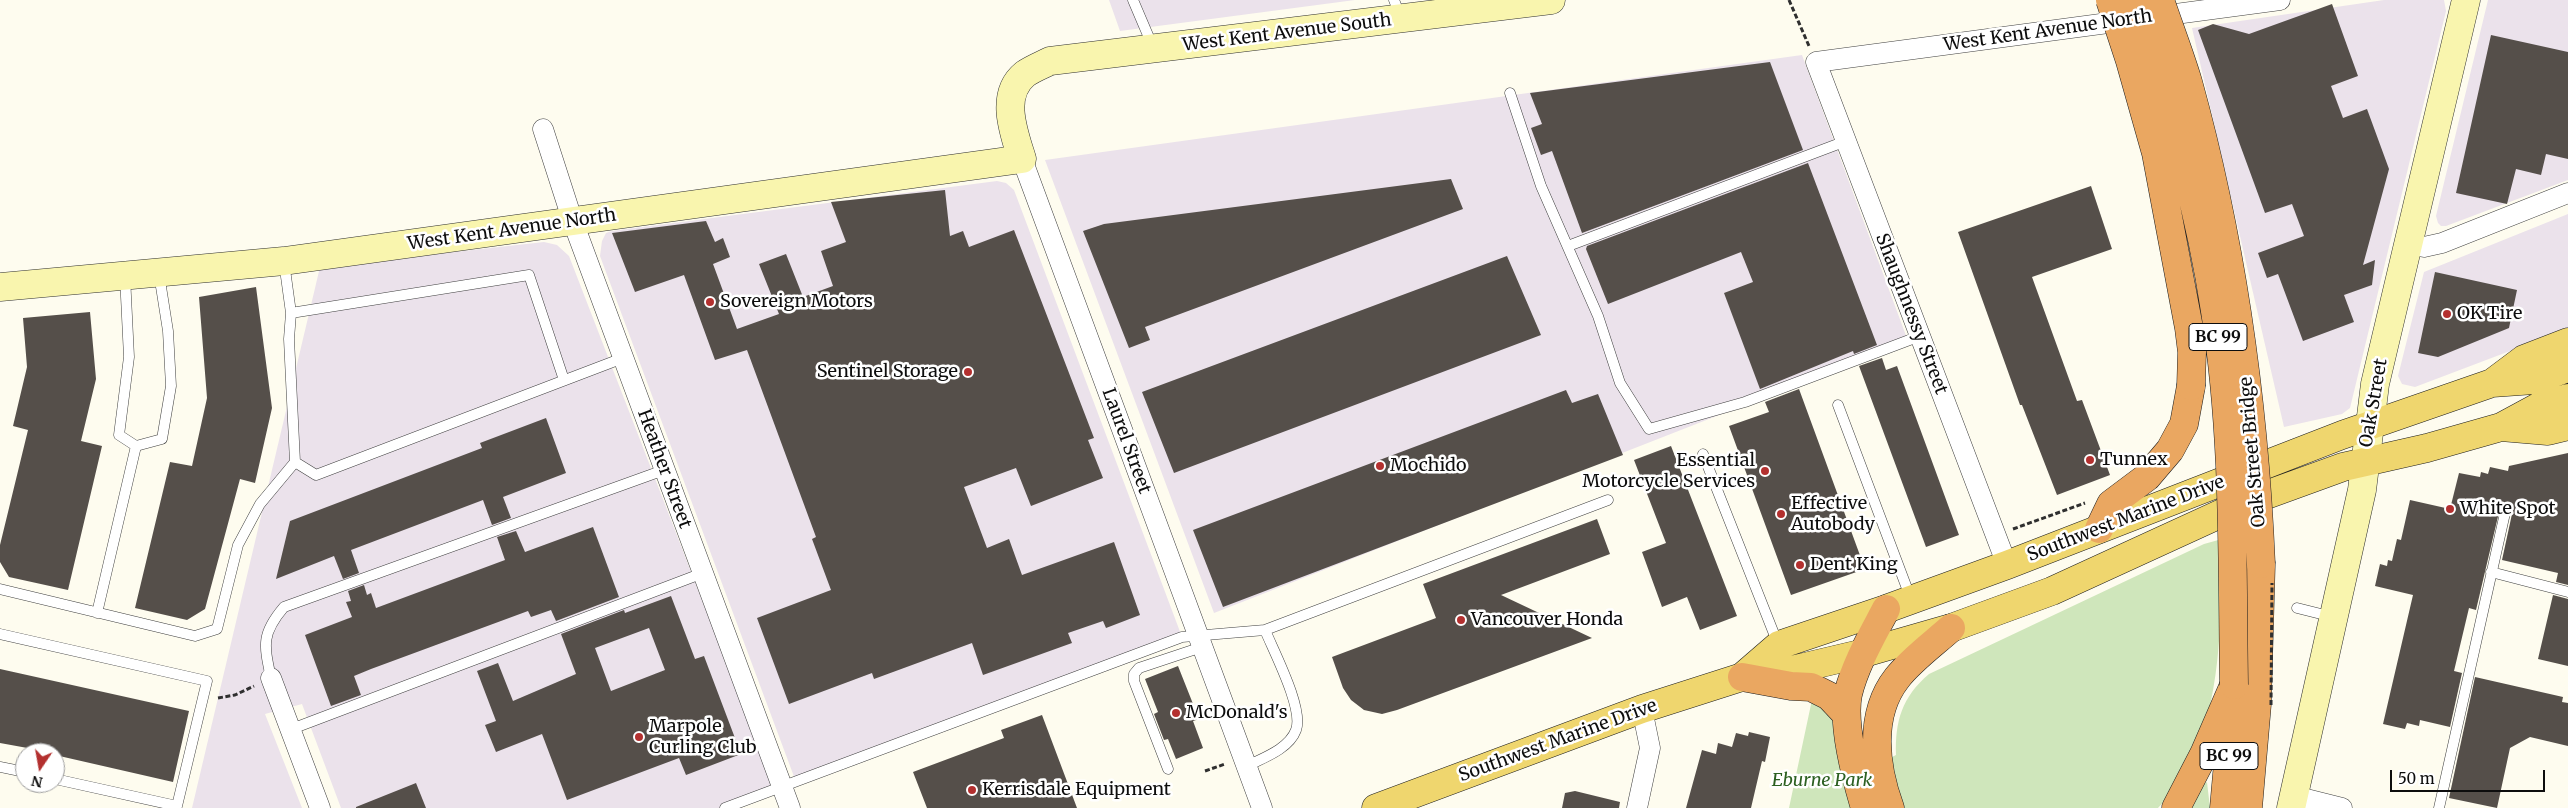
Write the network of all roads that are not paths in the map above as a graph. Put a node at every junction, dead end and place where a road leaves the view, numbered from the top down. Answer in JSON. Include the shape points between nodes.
{"nodes":[{"id":1,"x":1133,"y":0,"type":"edge"},
{"id":2,"x":2110,"y":0,"type":"edge"},
{"id":3,"x":2134,"y":0,"type":"edge"},
{"id":4,"x":2160,"y":0,"type":"edge"},
{"id":5,"x":2280,"y":0,"type":"edge"},
{"id":6,"x":2466,"y":0,"type":"edge"},
{"id":7,"x":1543,"y":1,"type":"edge"},
{"id":8,"x":1398,"y":9,"type":"edge"},
{"id":9,"x":1155,"y":50,"type":"junction"},
{"id":10,"x":1816,"y":62,"type":"joint"},
{"id":11,"x":1025,"y":74,"type":"joint"},
{"id":12,"x":1510,"y":93,"type":"dead end"},
{"id":13,"x":543,"y":129,"type":"dead end"},
{"id":14,"x":1846,"y":141,"type":"junction"},
{"id":15,"x":1022,"y":160,"type":"junction"},
{"id":16,"x":2568,"y":193,"type":"edge"},
{"id":17,"x":573,"y":222,"type":"junction"},
{"id":18,"x":2408,"y":244,"type":"junction"},
{"id":19,"x":1568,"y":246,"type":"junction"},
{"id":20,"x":284,"y":261,"type":"junction"},
{"id":21,"x":159,"y":273,"type":"junction"},
{"id":22,"x":124,"y":275,"type":"junction"},
{"id":23,"x":0,"y":287,"type":"edge"},
{"id":24,"x":291,"y":313,"type":"junction"},
{"id":25,"x":1920,"y":336,"type":"junction"},
{"id":26,"x":2568,"y":342,"type":"edge"},
{"id":27,"x":623,"y":358,"type":"junction"},
{"id":28,"x":2568,"y":368,"type":"edge"},
{"id":29,"x":564,"y":380,"type":"junction"},
{"id":30,"x":2492,"y":383,"type":"junction"},
{"id":31,"x":2568,"y":398,"type":"edge"},
{"id":32,"x":1838,"y":405,"type":"dead end"},
{"id":33,"x":2368,"y":426,"type":"junction"},
{"id":34,"x":2568,"y":426,"type":"edge"},
{"id":35,"x":2501,"y":427,"type":"junction"},
{"id":36,"x":136,"y":446,"type":"junction"},
{"id":37,"x":1703,"y":454,"type":"dead end"},
{"id":38,"x":296,"y":462,"type":"junction"},
{"id":39,"x":2364,"y":462,"type":"junction"},
{"id":40,"x":664,"y":470,"type":"junction"},
{"id":41,"x":1608,"y":500,"type":"dead end"},
{"id":42,"x":2505,"y":513,"type":"dead end"},
{"id":43,"x":2099,"y":529,"type":"junction"},
{"id":44,"x":2006,"y":565,"type":"junction"},
{"id":45,"x":2491,"y":572,"type":"junction"},
{"id":46,"x":703,"y":573,"type":"junction"},
{"id":47,"x":0,"y":589,"type":"edge"},
{"id":48,"x":2568,"y":592,"type":"edge"},
{"id":49,"x":1912,"y":600,"type":"junction"},
{"id":50,"x":2297,"y":608,"type":"dead end"},
{"id":51,"x":1886,"y":609,"type":"junction"},
{"id":52,"x":98,"y":613,"type":"junction"},
{"id":53,"x":2334,"y":617,"type":"junction"},
{"id":54,"x":1951,"y":628,"type":"junction"},
{"id":55,"x":1266,"y":630,"type":"junction"},
{"id":56,"x":0,"y":634,"type":"edge"},
{"id":57,"x":1200,"y":641,"type":"junction"},
{"id":58,"x":1779,"y":645,"type":"junction"},
{"id":59,"x":1864,"y":653,"type":"junction"},
{"id":60,"x":1742,"y":677,"type":"junction"},
{"id":61,"x":271,"y":678,"type":"joint"},
{"id":62,"x":2238,"y":699,"type":"junction"},
{"id":63,"x":1642,"y":709,"type":"junction"},
{"id":64,"x":1846,"y":714,"type":"junction"},
{"id":65,"x":289,"y":730,"type":"junction"},
{"id":66,"x":1246,"y":766,"type":"junction"},
{"id":67,"x":0,"y":767,"type":"edge"},
{"id":68,"x":1168,"y":769,"type":"dead end"},
{"id":69,"x":15,"y":770,"type":"edge"},
{"id":70,"x":65,"y":781,"type":"edge"},
{"id":71,"x":782,"y":786,"type":"junction"},
{"id":72,"x":2292,"y":802,"type":"edge"},
{"id":73,"x":320,"y":808,"type":"edge"},
{"id":74,"x":725,"y":808,"type":"edge"},
{"id":75,"x":790,"y":808,"type":"edge"},
{"id":76,"x":1262,"y":808,"type":"edge"},
{"id":77,"x":1376,"y":808,"type":"edge"},
{"id":78,"x":1636,"y":808,"type":"edge"},
{"id":79,"x":1865,"y":808,"type":"edge"},
{"id":80,"x":1890,"y":808,"type":"edge"},
{"id":81,"x":2176,"y":808,"type":"edge"},
{"id":82,"x":2224,"y":808,"type":"edge"},
{"id":83,"x":2248,"y":808,"type":"edge"},
{"id":84,"x":2342,"y":808,"type":"edge"},
{"id":85,"x":2439,"y":808,"type":"edge"}],
"edges":[{"from":1,"to":9,"type":"lane"},
{"from":2,"to":43,"type":"highway","bridge":true,"via":[[2158,163],[2192,352],[2191,386],[2184,424],[2170,450],[2147,477],[2111,504]]},
{"from":3,"to":62,"type":"highway","name":"Oak Street Bridge","number":"BC 99","bridge":true,"via":[[2164,86],[2215,311],[2229,441]]},
{"from":4,"to":62,"type":"highway","name":"Oak Street Bridge","number":"BC 99","bridge":true,"via":[[2190,90],[2218,204],[2238,309],[2254,440],[2261,564]]},
{"from":5,"to":10,"type":"street","name":"West Kent Avenue North"},
{"from":6,"to":18,"type":"street","name":"Oak Street"},
{"from":7,"to":8,"type":"street","name":"West Kent Avenue South"},
{"from":8,"to":9,"type":"street","name":"West Kent Avenue South"},
{"from":9,"to":11,"type":"street","name":"West Kent Avenue South","via":[[1050,61]]},
{"from":10,"to":14,"type":"street","name":"Shaughnessy Street"},
{"from":11,"to":15,"type":"street","name":"Laurel Street","via":[[1012,90],[1010,106]]},
{"from":12,"to":19,"type":"lane","via":[[1541,186]]},
{"from":13,"to":17,"type":"street","name":"Heather Street"},
{"from":14,"to":19,"type":"lane"},
{"from":14,"to":25,"type":"street","name":"Shaughnessy Street"},
{"from":15,"to":17,"type":"street","name":"West Kent Avenue North"},
{"from":15,"to":57,"type":"street","name":"Laurel Street"},
{"from":16,"to":18,"type":"street","via":[[2442,243],[2424,247]]},
{"from":17,"to":20,"type":"street","name":"West Kent Avenue North"},
{"from":17,"to":27,"type":"street","name":"Heather Street"},
{"from":18,"to":33,"type":"street","name":"Oak Street"},
{"from":19,"to":25,"type":"lane","via":[[1598,316],[1620,384],[1649,429],[1745,402]]},
{"from":20,"to":21,"type":"street","name":"West Kent Avenue North"},
{"from":20,"to":24,"type":"lane"},
{"from":21,"to":22,"type":"street","name":"West Kent Avenue North"},
{"from":21,"to":36,"type":"lane","via":[[168,331],[171,386],[162,439]]},
{"from":22,"to":23,"type":"street","name":"West Kent Avenue North"},
{"from":22,"to":36,"type":"lane","via":[[129,357],[118,435]]},
{"from":24,"to":29,"type":"lane","via":[[529,275]]},
{"from":24,"to":38,"type":"lane","via":[[289,339]]},
{"from":25,"to":44,"type":"street","name":"Shaughnessy Street"},
{"from":26,"to":30,"type":"main road","name":"Southwest Marine Drive","via":[[2524,359]]},
{"from":27,"to":29,"type":"lane"},
{"from":27,"to":40,"type":"street","name":"Heather Street"},
{"from":28,"to":30,"type":"main road","via":[[2534,380]]},
{"from":29,"to":38,"type":"lane","via":[[316,474]]},
{"from":30,"to":33,"type":"main road","name":"Southwest Marine Drive"},
{"from":31,"to":35,"type":"main road","via":[[2538,407]]},
{"from":32,"to":49,"type":"lane"},
{"from":33,"to":39,"type":"street","name":"Oak Street"},
{"from":33,"to":43,"type":"main road","name":"Southwest Marine Drive"},
{"from":34,"to":35,"type":"main road","name":"Southwest Marine Drive","via":[[2548,431]]},
{"from":35,"to":39,"type":"main road","name":"Southwest Marine Drive"},
{"from":36,"to":52,"type":"lane"},
{"from":37,"to":58,"type":"lane"},
{"from":38,"to":52,"type":"lane","via":[[260,504],[238,545],[217,629],[195,636]]},
{"from":39,"to":53,"type":"street","name":"Oak Street","via":[[2362,490]]},
{"from":39,"to":54,"type":"main road","name":"Southwest Marine Drive","via":[[2244,503],[2052,591]]},
{"from":40,"to":46,"type":"street","name":"Heather Street"},
{"from":40,"to":61,"type":"lane","via":[[284,607],[270,624],[264,648]]},
{"from":41,"to":55,"type":"lane"},
{"from":42,"to":45,"type":"lane"},
{"from":43,"to":44,"type":"main road","name":"Southwest Marine Drive"},
{"from":44,"to":49,"type":"main road","name":"Southwest Marine Drive"},
{"from":45,"to":48,"type":"lane"},
{"from":45,"to":85,"type":"lane"},
{"from":46,"to":65,"type":"lane"},
{"from":46,"to":71,"type":"street","name":"Heather Street"},
{"from":47,"to":52,"type":"lane"},
{"from":49,"to":51,"type":"main road","name":"Southwest Marine Drive"},
{"from":50,"to":53,"type":"lane"},
{"from":51,"to":58,"type":"main road","name":"Southwest Marine Drive"},
{"from":51,"to":59,"type":"highway"},
{"from":53,"to":72,"type":"street","name":"Oak Street"},
{"from":54,"to":59,"type":"main road","name":"Southwest Marine Drive"},
{"from":54,"to":80,"type":"highway","via":[[1903,671],[1884,698],[1877,743],[1882,785]]},
{"from":55,"to":57,"type":"lane"},
{"from":55,"to":66,"type":"lane","via":[[1298,713],[1296,730],[1278,750]]},
{"from":56,"to":70,"type":"lane","via":[[207,681],[177,806]]},
{"from":57,"to":66,"type":"street","name":"Laurel Street"},
{"from":57,"to":68,"type":"lane","via":[[1139,668],[1134,674]]},
{"from":57,"to":71,"type":"lane","via":[[1175,640]]},
{"from":58,"to":60,"type":"main road","name":"Southwest Marine Drive"},
{"from":59,"to":60,"type":"main road","name":"Southwest Marine Drive","via":[[1792,670]]},
{"from":59,"to":64,"type":"highway","via":[[1849,693]]},
{"from":60,"to":63,"type":"main road","name":"Southwest Marine Drive"},
{"from":60,"to":64,"type":"highway","via":[[1812,687],[1829,696]]},
{"from":61,"to":65,"type":"street"},
{"from":62,"to":81,"type":"highway"},
{"from":62,"to":82,"type":"highway","number":"BC 99"},
{"from":62,"to":83,"type":"highway","number":"BC 99"},
{"from":63,"to":77,"type":"main road","name":"Southwest Marine Drive"},
{"from":63,"to":78,"type":"street","via":[[1650,748]]},
{"from":64,"to":79,"type":"highway"},
{"from":65,"to":73,"type":"street"},
{"from":66,"to":76,"type":"street","name":"Laurel Street"},
{"from":67,"to":69,"type":"lane"},
{"from":71,"to":74,"type":"lane"},
{"from":71,"to":75,"type":"street","name":"Heather Street"},
{"from":72,"to":84,"type":"street"}]}
